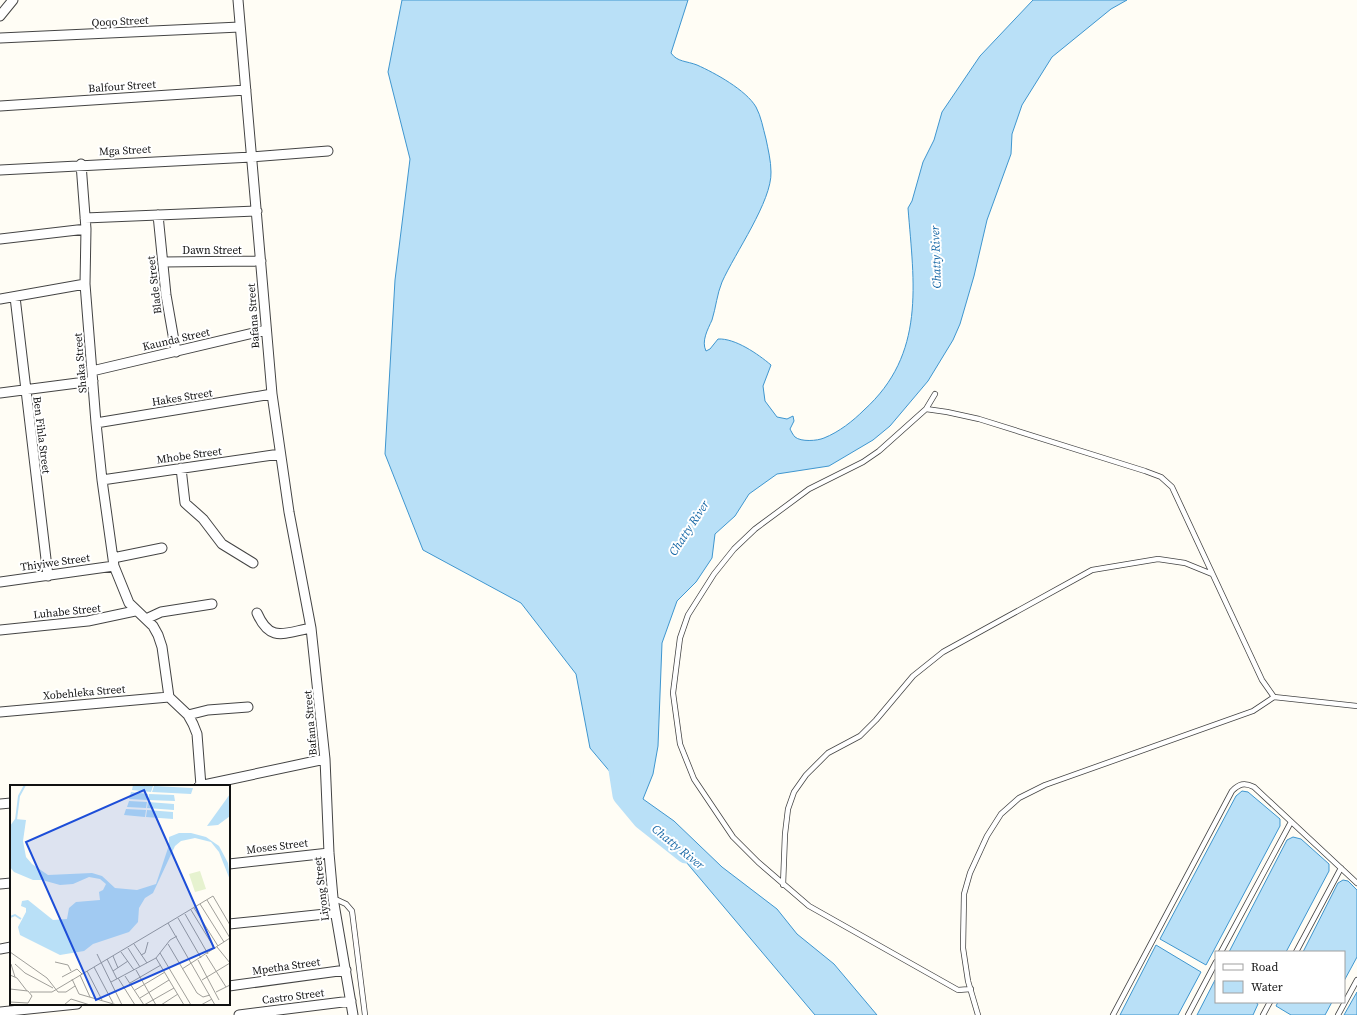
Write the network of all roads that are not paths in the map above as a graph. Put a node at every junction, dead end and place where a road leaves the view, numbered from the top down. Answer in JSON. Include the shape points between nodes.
{"nodes":[{"id":1,"x":13,"y":0,"type":"edge"},
{"id":2,"x":238,"y":0,"type":"edge"},
{"id":3,"x":0,"y":16,"type":"edge"},
{"id":4,"x":240,"y":27,"type":"junction"},
{"id":5,"x":0,"y":38,"type":"edge"},
{"id":6,"x":246,"y":90,"type":"junction"},
{"id":7,"x":0,"y":106,"type":"edge"},
{"id":8,"x":328,"y":151,"type":"dead end"},
{"id":9,"x":252,"y":157,"type":"junction"},
{"id":10,"x":81,"y":164,"type":"junction"},
{"id":11,"x":0,"y":170,"type":"edge"},
{"id":12,"x":257,"y":211,"type":"junction"},
{"id":13,"x":158,"y":215,"type":"junction"},
{"id":14,"x":85,"y":218,"type":"junction"},
{"id":15,"x":86,"y":229,"type":"junction"},
{"id":16,"x":0,"y":239,"type":"edge"},
{"id":17,"x":261,"y":261,"type":"junction"},
{"id":18,"x":163,"y":262,"type":"junction"},
{"id":19,"x":85,"y":284,"type":"junction"},
{"id":20,"x":15,"y":297,"type":"junction"},
{"id":21,"x":0,"y":299,"type":"edge"},
{"id":22,"x":266,"y":330,"type":"junction"},
{"id":23,"x":176,"y":352,"type":"junction"},
{"id":24,"x":92,"y":371,"type":"junction"},
{"id":25,"x":93,"y":382,"type":"junction"},
{"id":26,"x":25,"y":390,"type":"junction"},
{"id":27,"x":0,"y":393,"type":"edge"},
{"id":28,"x":272,"y":394,"type":"junction"},
{"id":29,"x":935,"y":394,"type":"dead end"},
{"id":30,"x":926,"y":409,"type":"junction"},
{"id":31,"x":96,"y":423,"type":"junction"},
{"id":32,"x":280,"y":454,"type":"junction"},
{"id":33,"x":181,"y":468,"type":"junction"},
{"id":34,"x":102,"y":480,"type":"junction"},
{"id":35,"x":162,"y":548,"type":"dead end"},
{"id":36,"x":114,"y":562,"type":"junction"},
{"id":37,"x":253,"y":563,"type":"dead end"},
{"id":38,"x":1212,"y":574,"type":"junction"},
{"id":39,"x":48,"y":576,"type":"junction"},
{"id":40,"x":0,"y":582,"type":"edge"},
{"id":41,"x":212,"y":604,"type":"dead end"},
{"id":42,"x":135,"y":611,"type":"junction"},
{"id":43,"x":257,"y":613,"type":"dead end"},
{"id":44,"x":146,"y":620,"type":"junction"},
{"id":45,"x":311,"y":628,"type":"junction"},
{"id":46,"x":0,"y":630,"type":"edge"},
{"id":47,"x":169,"y":697,"type":"junction"},
{"id":48,"x":1274,"y":697,"type":"junction"},
{"id":49,"x":1357,"y":706,"type":"edge"},
{"id":50,"x":248,"y":707,"type":"dead end"},
{"id":51,"x":0,"y":712,"type":"edge"},
{"id":52,"x":188,"y":715,"type":"junction"},
{"id":53,"x":326,"y":759,"type":"junction"},
{"id":54,"x":200,"y":785,"type":"edge"},
{"id":55,"x":205,"y":785,"type":"edge"},
{"id":56,"x":10,"y":803,"type":"edge"},
{"id":57,"x":0,"y":804,"type":"edge"},
{"id":58,"x":1291,"y":822,"type":"junction"},
{"id":59,"x":329,"y":853,"type":"junction"},
{"id":60,"x":230,"y":864,"type":"edge"},
{"id":61,"x":1340,"y":868,"type":"junction"},
{"id":62,"x":10,"y":883,"type":"edge"},
{"id":63,"x":1357,"y":883,"type":"edge"},
{"id":64,"x":0,"y":884,"type":"edge"},
{"id":65,"x":783,"y":885,"type":"junction"},
{"id":66,"x":333,"y":898,"type":"junction"},
{"id":67,"x":335,"y":913,"type":"junction"},
{"id":68,"x":230,"y":924,"type":"edge"},
{"id":69,"x":10,"y":948,"type":"edge"},
{"id":70,"x":0,"y":949,"type":"edge"},
{"id":71,"x":1223,"y":951,"type":"edge"},
{"id":72,"x":1297,"y":951,"type":"edge"},
{"id":73,"x":1215,"y":964,"type":"edge"},
{"id":74,"x":346,"y":970,"type":"junction"},
{"id":75,"x":1357,"y":980,"type":"edge"},
{"id":76,"x":230,"y":986,"type":"edge"},
{"id":77,"x":971,"y":990,"type":"junction"},
{"id":78,"x":351,"y":1001,"type":"junction"},
{"id":79,"x":1345,"y":1002,"type":"edge"},
{"id":80,"x":1269,"y":1003,"type":"edge"},
{"id":81,"x":1345,"y":1003,"type":"edge"},
{"id":82,"x":67,"y":1005,"type":"edge"},
{"id":83,"x":0,"y":1012,"type":"edge"},
{"id":84,"x":239,"y":1015,"type":"edge"},
{"id":85,"x":353,"y":1015,"type":"edge"},
{"id":86,"x":365,"y":1015,"type":"edge"},
{"id":87,"x":978,"y":1015,"type":"edge"},
{"id":88,"x":1113,"y":1015,"type":"edge"},
{"id":89,"x":1188,"y":1015,"type":"edge"},
{"id":90,"x":1263,"y":1015,"type":"edge"},
{"id":91,"x":1338,"y":1015,"type":"edge"}],
"edges":[{"from":1,"to":3,"type":"street"},
{"from":2,"to":4,"type":"street","name":"Bafana Street"},
{"from":4,"to":5,"type":"street","name":"Qoqo Street"},
{"from":4,"to":6,"type":"street","name":"Bafana Street"},
{"from":6,"to":7,"type":"street","name":"Balfour Street"},
{"from":6,"to":9,"type":"street","name":"Bafana Street"},
{"from":8,"to":9,"type":"street","name":"Mga Street"},
{"from":9,"to":10,"type":"street","name":"Mga Street"},
{"from":9,"to":12,"type":"street","name":"Bafana Street"},
{"from":10,"to":11,"type":"street","name":"Mga Street"},
{"from":10,"to":14,"type":"street","name":"Shaka Street"},
{"from":12,"to":13,"type":"street"},
{"from":12,"to":17,"type":"street","name":"Bafana Street"},
{"from":13,"to":14,"type":"street"},
{"from":13,"to":18,"type":"street","name":"Blade Street"},
{"from":14,"to":15,"type":"street","name":"Shaka Street"},
{"from":15,"to":16,"type":"street"},
{"from":15,"to":19,"type":"street","name":"Shaka Street"},
{"from":17,"to":18,"type":"street","name":"Dawn Street"},
{"from":17,"to":22,"type":"street","name":"Bafana Street"},
{"from":18,"to":23,"type":"street","name":"Blade Street"},
{"from":19,"to":20,"type":"street"},
{"from":19,"to":24,"type":"street","name":"Shaka Street"},
{"from":20,"to":21,"type":"street"},
{"from":20,"to":26,"type":"street","name":"Ben Fihla Street"},
{"from":22,"to":23,"type":"street","name":"Kaunda Street"},
{"from":22,"to":28,"type":"street","name":"Bafana Street"},
{"from":23,"to":24,"type":"street","name":"Kaunda Street"},
{"from":24,"to":25,"type":"street","name":"Shaka Street"},
{"from":25,"to":26,"type":"street"},
{"from":25,"to":31,"type":"street","name":"Shaka Street"},
{"from":26,"to":27,"type":"street"},
{"from":26,"to":39,"type":"street","name":"Ben Fihla Street"},
{"from":28,"to":31,"type":"street","name":"Hakes Street"},
{"from":28,"to":32,"type":"street","name":"Bafana Street"},
{"from":29,"to":30,"type":"lane"},
{"from":30,"to":38,"type":"lane","via":[[979,419],[1161,477],[1172,487]]},
{"from":30,"to":65,"type":"lane","via":[[879,451],[863,462],[809,489],[750,534],[714,574],[688,615],[680,638],[674,693],[680,744],[694,779],[734,837]]},
{"from":31,"to":34,"type":"street","name":"Shaka Street"},
{"from":32,"to":33,"type":"street","name":"Mhobe Street"},
{"from":32,"to":45,"type":"street","name":"Bafana Street"},
{"from":33,"to":34,"type":"street","name":"Mhobe Street"},
{"from":33,"to":37,"type":"street","via":[[185,503],[203,519],[222,544]]},
{"from":34,"to":36,"type":"street","name":"Shaka Street"},
{"from":35,"to":36,"type":"street"},
{"from":36,"to":39,"type":"street","name":"Thiyiwe Street"},
{"from":36,"to":42,"type":"street","name":"Shaka Street","via":[[122,590]]},
{"from":38,"to":48,"type":"lane","via":[[1262,680]]},
{"from":38,"to":65,"type":"lane","via":[[1185,564],[1158,559],[1092,570],[943,652],[913,676],[860,736],[828,753],[806,775],[794,792],[788,809],[785,834]]},
{"from":39,"to":40,"type":"street","name":"Thiyiwe Street"},
{"from":41,"to":44,"type":"street","via":[[161,612]]},
{"from":42,"to":44,"type":"street","name":"Shaka Street"},
{"from":42,"to":46,"type":"street","name":"Luhabe Street","via":[[88,621]]},
{"from":43,"to":45,"type":"street","via":[[266,630],[271,633],[282,634]]},
{"from":44,"to":47,"type":"street","name":"Shaka Street","via":[[158,635],[162,647]]},
{"from":45,"to":53,"type":"street","name":"Bafana Street"},
{"from":47,"to":51,"type":"street","name":"Xobehleka Street"},
{"from":47,"to":52,"type":"street"},
{"from":48,"to":49,"type":"lane"},
{"from":48,"to":77,"type":"lane","via":[[1253,711],[1045,785],[1019,798],[1001,814],[986,836],[964,894],[963,948]]},
{"from":50,"to":52,"type":"street","via":[[208,710]]},
{"from":52,"to":54,"type":"street","via":[[196,734]]},
{"from":53,"to":55,"type":"street","name":"Bafana Street"},
{"from":53,"to":59,"type":"street","name":"Liyong Street"},
{"from":56,"to":57,"type":"street"},
{"from":58,"to":61,"type":"lane"},
{"from":58,"to":71,"type":"lane"},
{"from":58,"to":88,"type":"lane","via":[[1254,787],[1241,784],[1232,791]]},
{"from":59,"to":60,"type":"street","name":"Moses Street"},
{"from":59,"to":66,"type":"street","name":"Liyong Street"},
{"from":61,"to":63,"type":"lane"},
{"from":61,"to":72,"type":"lane"},
{"from":62,"to":64,"type":"street"},
{"from":65,"to":77,"type":"lane","via":[[809,906],[903,960],[958,990]]},
{"from":66,"to":67,"type":"street","name":"Liyong Street"},
{"from":66,"to":86,"type":"lane","via":[[346,904],[352,911]]},
{"from":67,"to":68,"type":"street"},
{"from":67,"to":74,"type":"street","name":"Liyong Street"},
{"from":69,"to":70,"type":"street"},
{"from":73,"to":89,"type":"lane"},
{"from":74,"to":76,"type":"street","name":"Mpetha Street"},
{"from":74,"to":78,"type":"street","name":"Liyong Street"},
{"from":75,"to":79,"type":"lane"},
{"from":77,"to":87,"type":"lane"},
{"from":78,"to":84,"type":"street","name":"Castro Street"},
{"from":78,"to":85,"type":"street","name":"Liyong Street"},
{"from":80,"to":90,"type":"lane"},
{"from":81,"to":91,"type":"lane"},
{"from":82,"to":83,"type":"street"}]}
